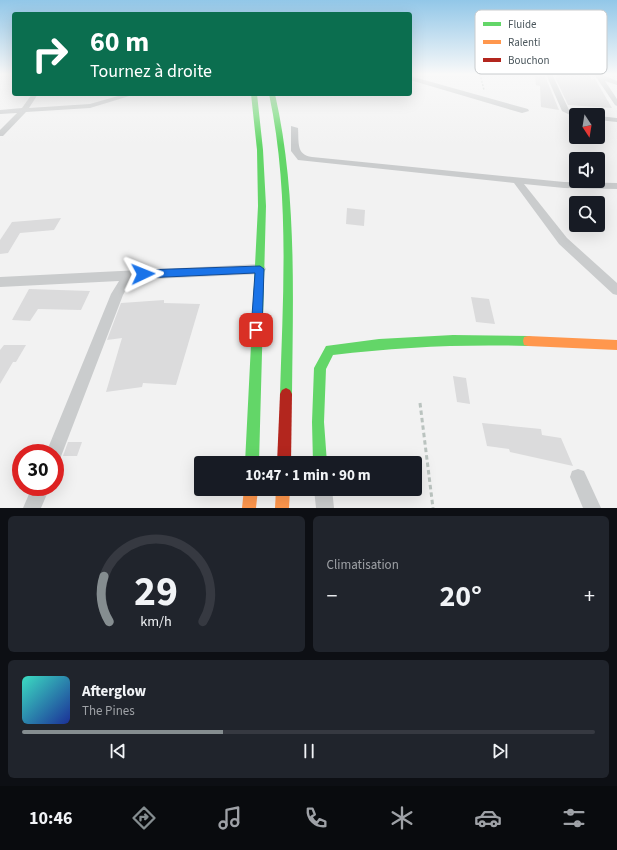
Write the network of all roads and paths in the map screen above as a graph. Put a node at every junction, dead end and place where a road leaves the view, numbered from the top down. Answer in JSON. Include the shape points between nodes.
{"nodes":[{"id":1,"x":33,"y":98,"type":"edge"},
{"id":2,"x":120,"y":98,"type":"edge"},
{"id":3,"x":255,"y":98,"type":"edge"},
{"id":4,"x":273,"y":98,"type":"edge"},
{"id":5,"x":478,"y":98,"type":"edge"},
{"id":6,"x":560,"y":98,"type":"edge"},
{"id":7,"x":486,"y":100,"type":"joint"},
{"id":8,"x":25,"y":109,"type":"junction"},
{"id":9,"x":525,"y":111,"type":"dead end"},
{"id":10,"x":0,"y":112,"type":"edge"},
{"id":11,"x":569,"y":112,"type":"edge"},
{"id":12,"x":605,"y":119,"type":"edge"},
{"id":13,"x":617,"y":120,"type":"edge"},
{"id":14,"x":294,"y":128,"type":"dead end"},
{"id":15,"x":0,"y":134,"type":"edge"},
{"id":16,"x":517,"y":181,"type":"junction"},
{"id":17,"x":617,"y":186,"type":"edge"},
{"id":18,"x":260,"y":269,"type":"junction"},
{"id":19,"x":128,"y":275,"type":"junction"},
{"id":20,"x":0,"y":282,"type":"edge"},
{"id":21,"x":617,"y":290,"type":"edge"},
{"id":22,"x":617,"y":345,"type":"edge"},
{"id":23,"x":420,"y":404,"type":"dead end"},
{"id":24,"x":58,"y":444,"type":"edge"},
{"id":25,"x":252,"y":456,"type":"edge"},
{"id":26,"x":284,"y":456,"type":"edge"},
{"id":27,"x":320,"y":456,"type":"edge"},
{"id":28,"x":578,"y":477,"type":"dead end"},
{"id":29,"x":37,"y":496,"type":"edge"},
{"id":30,"x":250,"y":496,"type":"edge"},
{"id":31,"x":283,"y":496,"type":"edge"},
{"id":32,"x":324,"y":496,"type":"edge"},
{"id":33,"x":32,"y":508,"type":"edge"},
{"id":34,"x":249,"y":508,"type":"edge"},
{"id":35,"x":282,"y":508,"type":"edge"},
{"id":36,"x":325,"y":508,"type":"edge"},
{"id":37,"x":433,"y":508,"type":"edge"},
{"id":38,"x":592,"y":508,"type":"edge"}],
"edges":[{"from":1,"to":8,"type":"street"},
{"from":2,"to":8,"type":"street","via":[[90,106]]},
{"from":3,"to":18,"type":"main road","via":[[261,153]]},
{"from":4,"to":26,"type":"main road","via":[[282,149],[286,203],[289,316]]},
{"from":5,"to":7,"type":"street"},
{"from":6,"to":11,"type":"street"},
{"from":7,"to":9,"type":"street"},
{"from":8,"to":10,"type":"street"},
{"from":8,"to":15,"type":"street"},
{"from":12,"to":13,"type":"street"},
{"from":14,"to":16,"type":"street","via":[[296,151],[301,158]]},
{"from":16,"to":17,"type":"street"},
{"from":16,"to":21,"type":"street","via":[[563,241]]},
{"from":18,"to":19,"type":"street"},
{"from":18,"to":25,"type":"main road"},
{"from":19,"to":20,"type":"street"},
{"from":19,"to":24,"type":"street","via":[[117,294]]},
{"from":22,"to":27,"type":"main road","via":[[471,340],[368,343],[330,350],[320,368]]},
{"from":23,"to":37,"type":"path"},
{"from":28,"to":38,"type":"street"},
{"from":29,"to":33,"type":"street"},
{"from":30,"to":34,"type":"main road"},
{"from":31,"to":35,"type":"main road"},
{"from":32,"to":36,"type":"street"}]}
